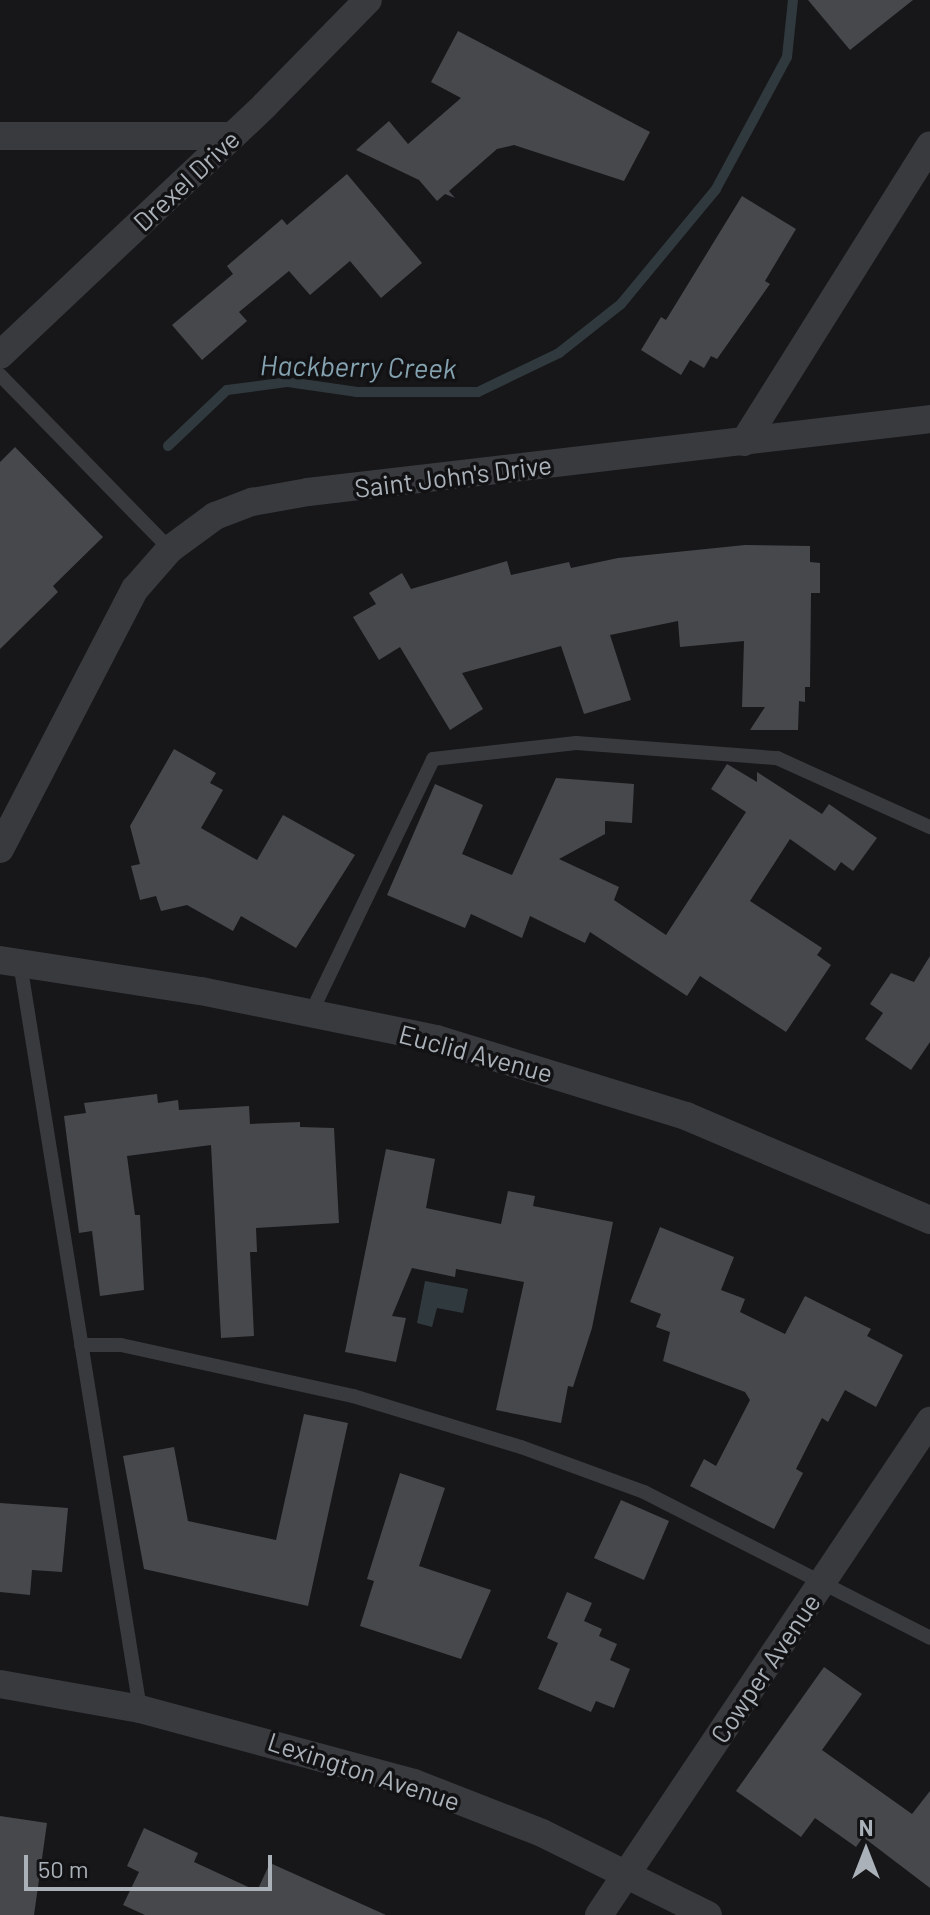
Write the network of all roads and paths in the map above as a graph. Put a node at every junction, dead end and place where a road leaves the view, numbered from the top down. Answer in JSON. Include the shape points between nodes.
{"nodes":[{"id":1,"x":368,"y":0,"type":"edge"},
{"id":2,"x":0,"y":136,"type":"edge"},
{"id":3,"x":232,"y":136,"type":"junction"},
{"id":4,"x":930,"y":145,"type":"edge"},
{"id":5,"x":0,"y":355,"type":"edge"},
{"id":6,"x":0,"y":375,"type":"edge"},
{"id":7,"x":930,"y":419,"type":"edge"},
{"id":8,"x":899,"y":424,"type":"junction"},
{"id":9,"x":930,"y":436,"type":"edge"},
{"id":10,"x":744,"y":442,"type":"junction"},
{"id":11,"x":170,"y":549,"type":"junction"},
{"id":12,"x":930,"y":827,"type":"edge"},
{"id":13,"x":0,"y":849,"type":"edge"},
{"id":14,"x":10,"y":961,"type":"edge"},
{"id":15,"x":311,"y":1013,"type":"junction"},
{"id":16,"x":930,"y":1220,"type":"edge"},
{"id":17,"x":81,"y":1345,"type":"junction"},
{"id":18,"x":930,"y":1421,"type":"edge"},
{"id":19,"x":825,"y":1580,"type":"junction"},
{"id":20,"x":930,"y":1638,"type":"edge"},
{"id":21,"x":0,"y":1684,"type":"edge"},
{"id":22,"x":140,"y":1709,"type":"junction"},
{"id":23,"x":627,"y":1873,"type":"junction"},
{"id":24,"x":599,"y":1915,"type":"edge"},
{"id":25,"x":708,"y":1915,"type":"edge"}],
"edges":[{"from":1,"to":3,"type":"street","name":"Drexel Drive"},
{"from":2,"to":3,"type":"street"},
{"from":3,"to":5,"type":"street","name":"Drexel Drive"},
{"from":4,"to":10,"type":"street"},
{"from":6,"to":11,"type":"lane"},
{"from":7,"to":8,"type":"street","name":"Saint John's Drive"},
{"from":8,"to":9,"type":"street"},
{"from":8,"to":10,"type":"street","name":"Saint John's Drive"},
{"from":10,"to":11,"type":"street","name":"Saint John's Drive","via":[[252,502],[215,516]]},
{"from":11,"to":13,"type":"street","name":"Saint John's Drive","via":[[135,589]]},
{"from":12,"to":15,"type":"lane","via":[[777,758],[576,743],[433,759]]},
{"from":14,"to":15,"type":"street","name":"Euclid Avenue"},
{"from":14,"to":17,"type":"lane"},
{"from":15,"to":16,"type":"street","name":"Euclid Avenue","via":[[436,1039],[686,1116]]},
{"from":17,"to":19,"type":"lane","via":[[121,1345],[353,1396],[521,1447],[644,1492]]},
{"from":17,"to":22,"type":"lane"},
{"from":18,"to":19,"type":"street","name":"Cowper Avenue"},
{"from":19,"to":20,"type":"lane"},
{"from":19,"to":23,"type":"street","name":"Cowper Avenue"},
{"from":21,"to":22,"type":"street","name":"Lexington Avenue"},
{"from":22,"to":23,"type":"street","name":"Lexington Avenue","via":[[414,1783]]},
{"from":23,"to":24,"type":"street","name":"Cowper Avenue"},
{"from":23,"to":25,"type":"street","name":"Lexington Avenue"}]}
